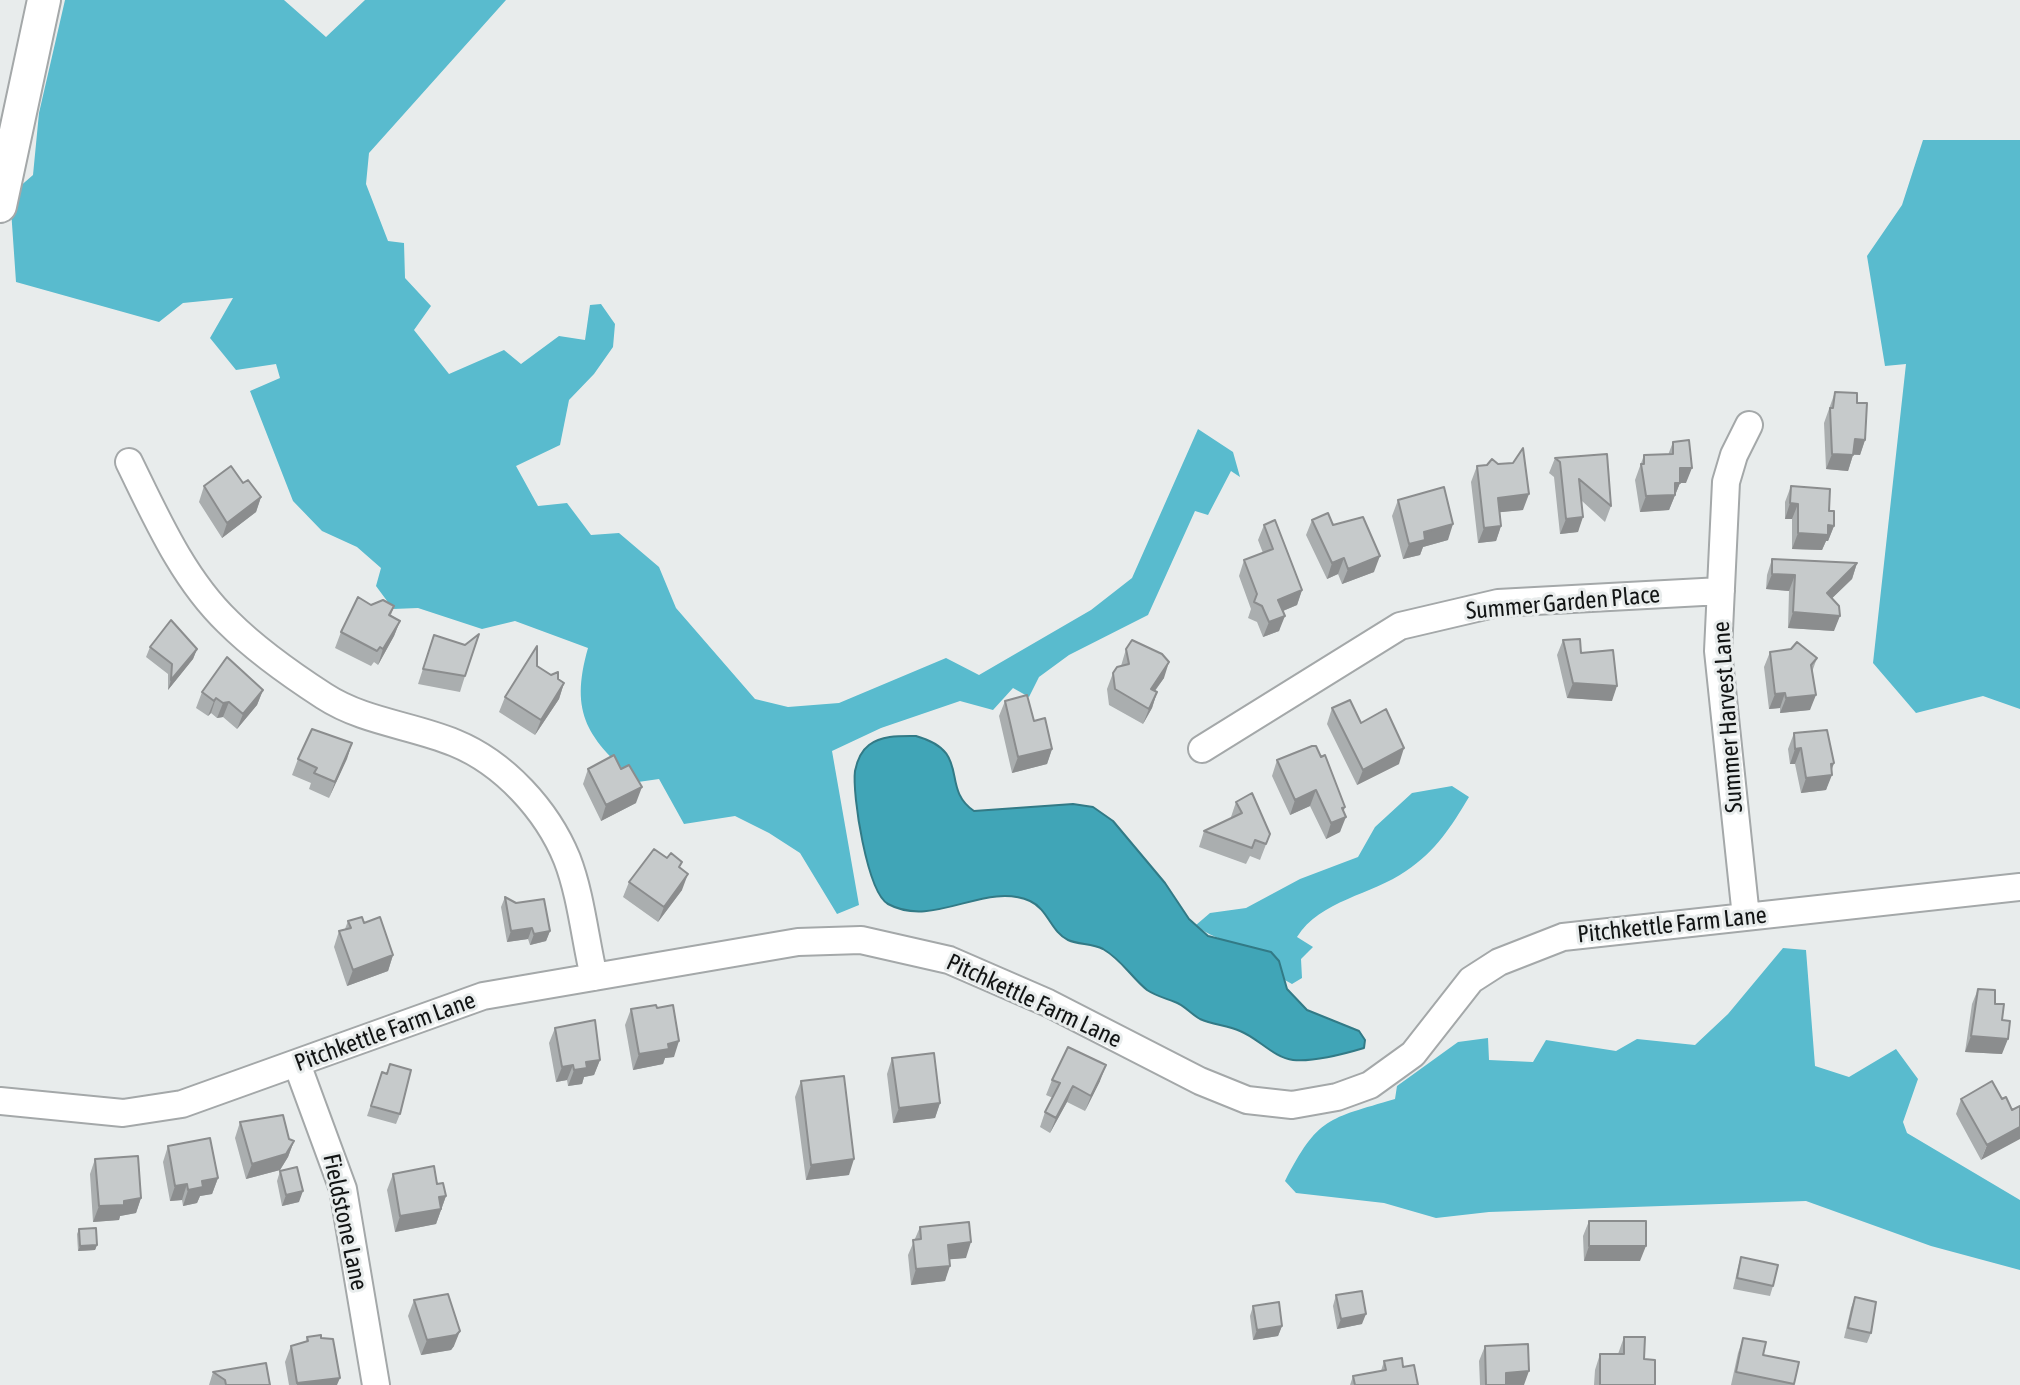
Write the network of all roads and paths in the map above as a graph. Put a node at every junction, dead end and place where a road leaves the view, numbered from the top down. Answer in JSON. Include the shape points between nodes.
{"nodes":[{"id":1,"x":44,"y":0,"type":"edge"},
{"id":2,"x":0,"y":206,"type":"edge"},
{"id":3,"x":1749,"y":425,"type":"dead end"},
{"id":4,"x":129,"y":462,"type":"dead end"},
{"id":5,"x":1721,"y":591,"type":"junction"},
{"id":6,"x":1202,"y":749,"type":"dead end"},
{"id":7,"x":2020,"y":887,"type":"edge"},
{"id":8,"x":1746,"y":917,"type":"junction"},
{"id":9,"x":594,"y":977,"type":"junction"},
{"id":10,"x":297,"y":1064,"type":"junction"},
{"id":11,"x":0,"y":1101,"type":"edge"},
{"id":12,"x":376,"y":1385,"type":"edge"}],
"edges":[{"from":1,"to":2,"type":"main road"},
{"from":3,"to":5,"type":"street","name":"Summer Harvest Lane","via":[[1726,482]]},
{"from":4,"to":9,"type":"street","via":[[193,580],[226,621],[264,654],[327,698],[373,719],[456,743],[515,782],[549,825],[567,859]]},
{"from":5,"to":6,"type":"street","name":"Summer Garden Place","via":[[1498,603],[1400,626]]},
{"from":5,"to":8,"type":"street","name":"Summer Harvest Lane","via":[[1718,651]]},
{"from":7,"to":8,"type":"street","name":"Pitchkettle Farm Lane"},
{"from":8,"to":9,"type":"street","name":"Pitchkettle Farm Lane","via":[[1563,937],[1532,947],[1471,980],[1413,1054],[1370,1085],[1292,1105],[1247,1100],[1200,1081],[1048,1003],[949,960],[861,940],[798,942]]},
{"from":9,"to":10,"type":"street","name":"Pitchkettle Farm Lane","via":[[483,996]]},
{"from":10,"to":11,"type":"street","name":"Pitchkettle Farm Lane","via":[[182,1104],[123,1113]]},
{"from":10,"to":12,"type":"street","name":"Fieldstone Lane","via":[[343,1189]]}]}
